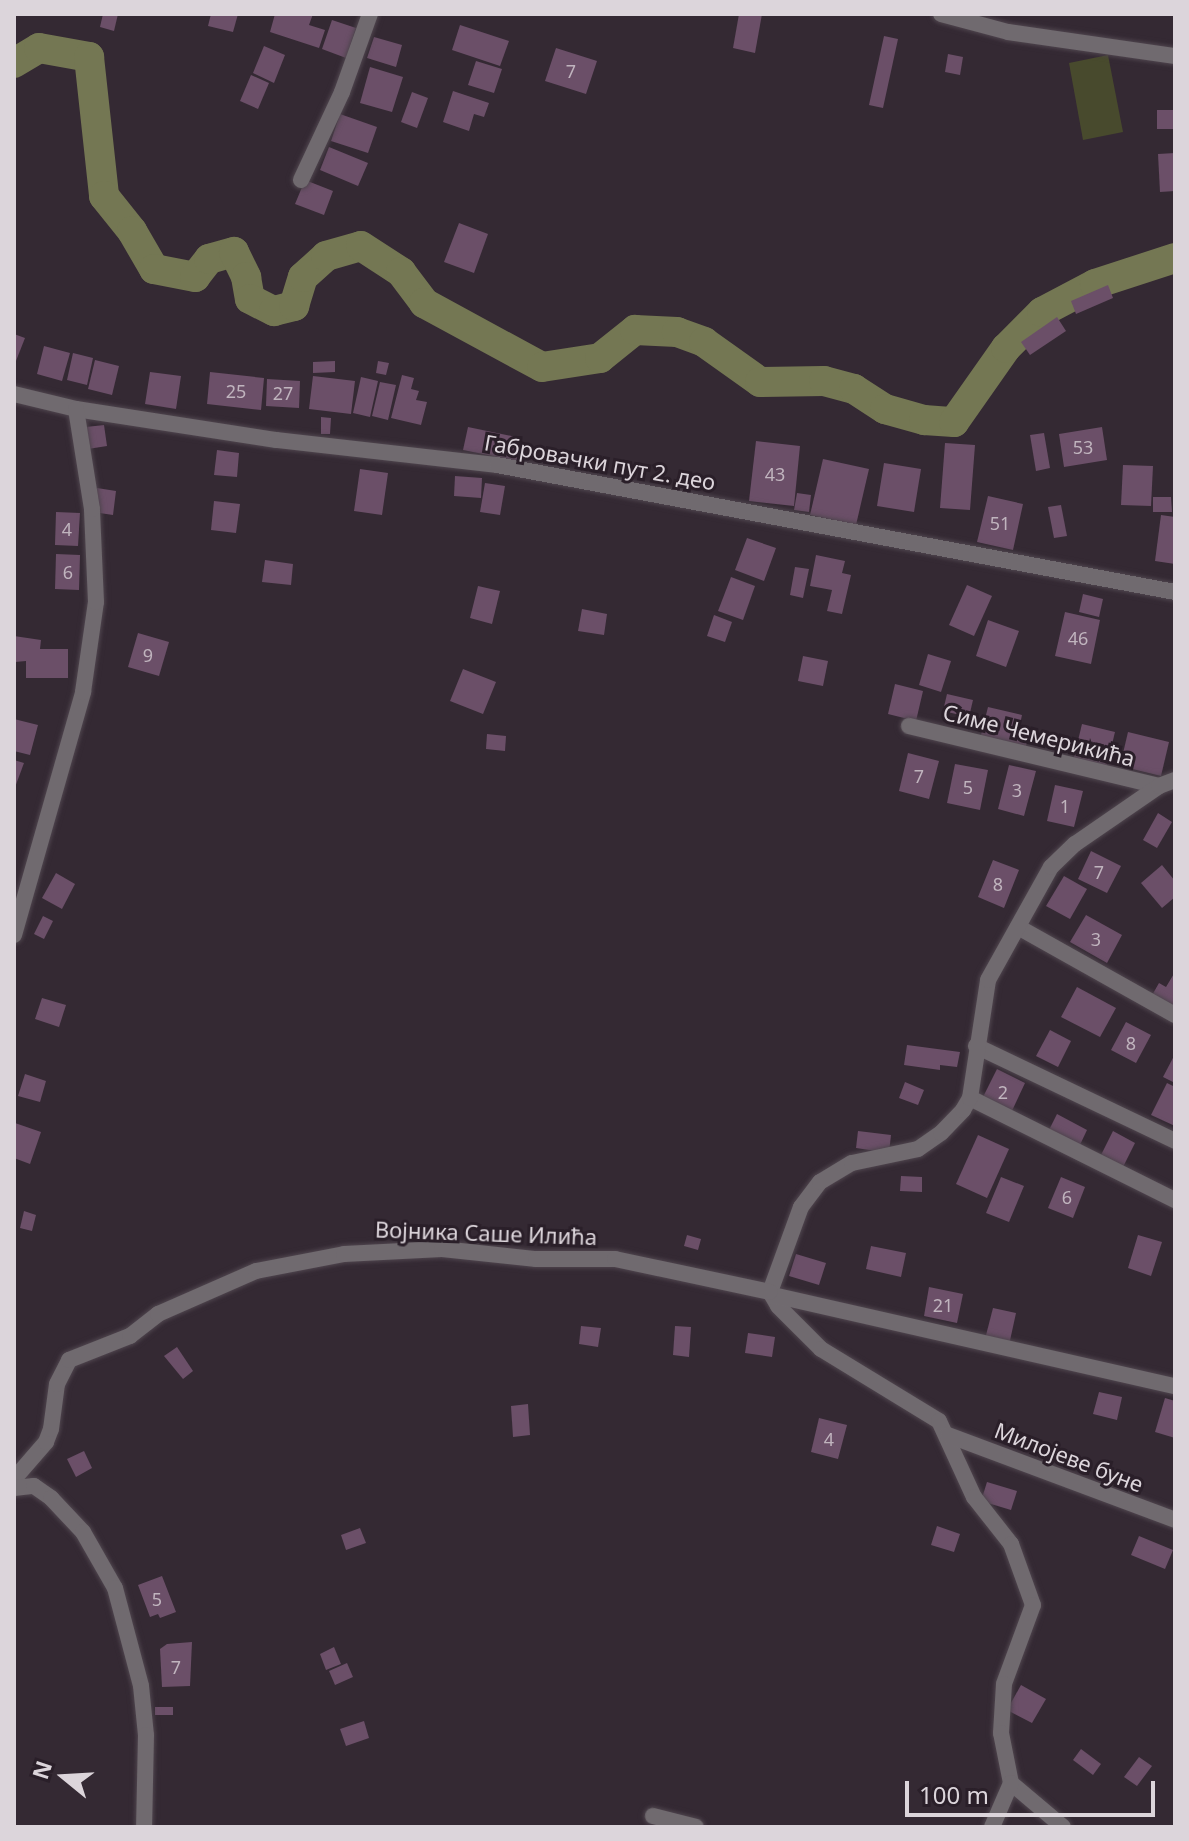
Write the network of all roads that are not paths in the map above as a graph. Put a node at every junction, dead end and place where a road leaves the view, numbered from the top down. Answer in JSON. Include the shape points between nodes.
{"nodes":[{"id":1,"x":370,"y":14,"type":"edge"},
{"id":2,"x":941,"y":14,"type":"edge"},
{"id":3,"x":1175,"y":56,"type":"edge"},
{"id":4,"x":301,"y":180,"type":"dead end"},
{"id":5,"x":14,"y":394,"type":"edge"},
{"id":6,"x":76,"y":409,"type":"junction"},
{"id":7,"x":1175,"y":592,"type":"edge"},
{"id":8,"x":909,"y":726,"type":"dead end"},
{"id":9,"x":1175,"y":780,"type":"edge"},
{"id":10,"x":1159,"y":786,"type":"junction"},
{"id":11,"x":1018,"y":927,"type":"junction"},
{"id":12,"x":14,"y":935,"type":"edge"},
{"id":13,"x":1175,"y":1015,"type":"edge"},
{"id":14,"x":976,"y":1046,"type":"junction"},
{"id":15,"x":970,"y":1098,"type":"junction"},
{"id":16,"x":1175,"y":1141,"type":"edge"},
{"id":17,"x":1175,"y":1200,"type":"edge"},
{"id":18,"x":774,"y":1298,"type":"junction"},
{"id":19,"x":1175,"y":1386,"type":"edge"},
{"id":20,"x":948,"y":1435,"type":"junction"},
{"id":21,"x":14,"y":1479,"type":"edge"},
{"id":22,"x":14,"y":1488,"type":"edge"},
{"id":23,"x":1175,"y":1520,"type":"edge"},
{"id":24,"x":1011,"y":1783,"type":"junction"},
{"id":25,"x":653,"y":1816,"type":"dead end"},
{"id":26,"x":144,"y":1827,"type":"edge"},
{"id":27,"x":696,"y":1827,"type":"edge"},
{"id":28,"x":992,"y":1827,"type":"edge"},
{"id":29,"x":1063,"y":1827,"type":"edge"}],
"edges":[{"from":1,"to":4,"type":"street","via":[[342,92]]},
{"from":2,"to":3,"type":"street","via":[[1008,32]]},
{"from":5,"to":6,"type":"street","name":"Габровачки пут 2. део"},
{"from":6,"to":7,"type":"street","name":"Габровачки пут 2. део","via":[[277,440],[497,465]]},
{"from":6,"to":12,"type":"street","via":[[92,509],[96,602],[83,692]]},
{"from":8,"to":10,"type":"street","name":"Симе Чемерикића"},
{"from":9,"to":10,"type":"street"},
{"from":10,"to":11,"type":"street","via":[[1062,855],[1040,882]]},
{"from":11,"to":13,"type":"street"},
{"from":11,"to":14,"type":"street","via":[[988,980]]},
{"from":14,"to":15,"type":"street"},
{"from":14,"to":16,"type":"street"},
{"from":15,"to":17,"type":"street"},
{"from":15,"to":18,"type":"street","via":[[953,1123],[918,1149],[852,1163],[820,1182],[801,1207]]},
{"from":18,"to":19,"type":"street","name":"Војника Саше Илића"},
{"from":18,"to":20,"type":"street","name":"Милојеве буне","via":[[821,1349],[939,1421]]},
{"from":18,"to":21,"type":"street","name":"Војника Саше Илића","via":[[615,1259],[536,1259],[442,1249],[344,1254],[256,1271],[158,1314],[130,1336],[69,1360],[57,1384],[46,1442]]},
{"from":20,"to":23,"type":"street","name":"Милојеве буне"},
{"from":20,"to":24,"type":"street","name":"Милојеве буне","via":[[974,1497],[1011,1544],[1033,1605],[1004,1684],[1001,1733]]},
{"from":22,"to":26,"type":"street","via":[[34,1486],[51,1498],[83,1532],[115,1588],[141,1686]]},
{"from":24,"to":28,"type":"street"},
{"from":24,"to":29,"type":"street"},
{"from":25,"to":27,"type":"street"}]}
